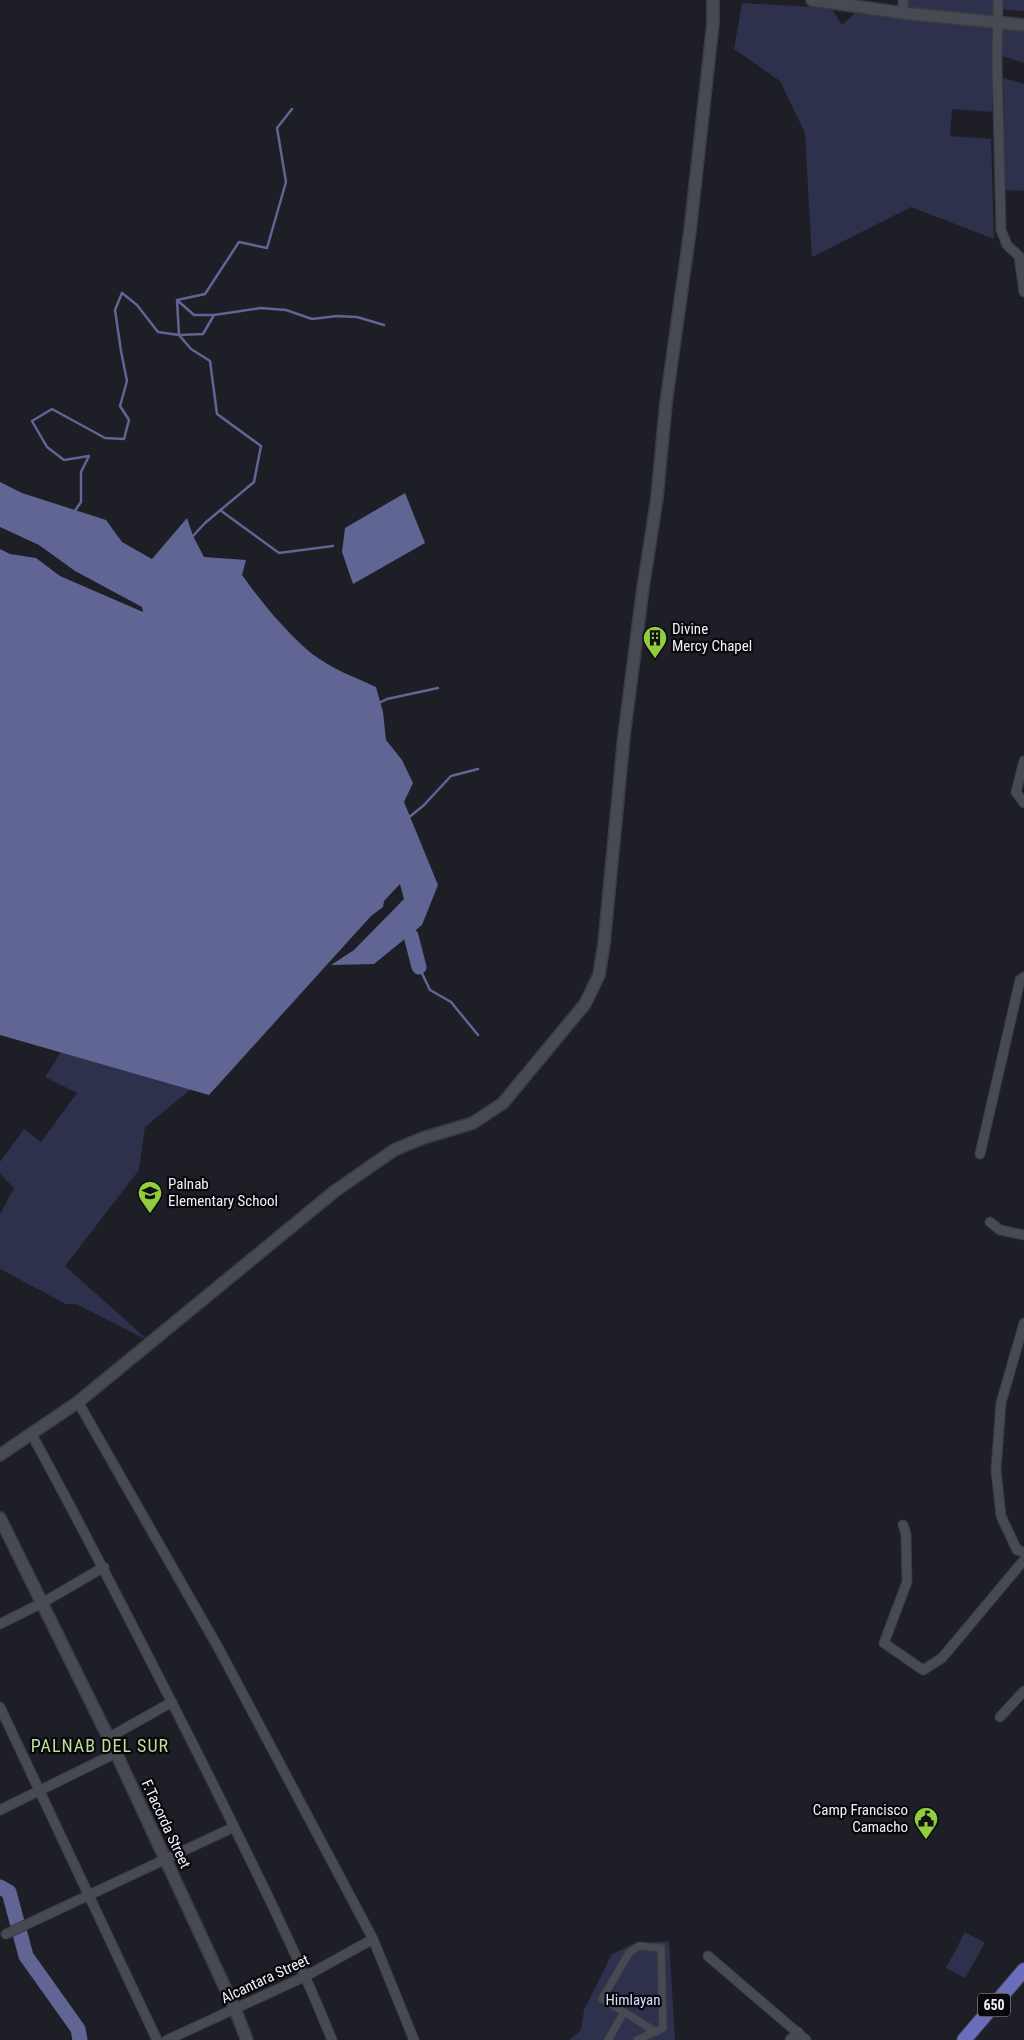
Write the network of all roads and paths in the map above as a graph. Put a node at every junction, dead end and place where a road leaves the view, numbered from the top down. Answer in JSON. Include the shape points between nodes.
{"nodes":[{"id":1,"x":713,"y":0,"type":"edge"},
{"id":2,"x":812,"y":0,"type":"edge"},
{"id":3,"x":903,"y":0,"type":"edge"},
{"id":4,"x":998,"y":0,"type":"edge"},
{"id":5,"x":903,"y":13,"type":"junction"},
{"id":6,"x":998,"y":22,"type":"junction"},
{"id":7,"x":1024,"y":25,"type":"edge"},
{"id":8,"x":1024,"y":292,"type":"edge"},
{"id":9,"x":1024,"y":761,"type":"edge"},
{"id":10,"x":1024,"y":803,"type":"edge"},
{"id":11,"x":1024,"y":977,"type":"edge"},
{"id":12,"x":980,"y":1154,"type":"dead end"},
{"id":13,"x":990,"y":1222,"type":"dead end"},
{"id":14,"x":1024,"y":1236,"type":"edge"},
{"id":15,"x":1024,"y":1323,"type":"edge"},
{"id":16,"x":78,"y":1402,"type":"junction"},
{"id":17,"x":32,"y":1434,"type":"junction"},
{"id":18,"x":0,"y":1455,"type":"edge"},
{"id":19,"x":0,"y":1518,"type":"edge"},
{"id":20,"x":903,"y":1524,"type":"dead end"},
{"id":21,"x":1024,"y":1552,"type":"edge"},
{"id":22,"x":1024,"y":1560,"type":"edge"},
{"id":23,"x":104,"y":1567,"type":"junction"},
{"id":24,"x":42,"y":1603,"type":"junction"},
{"id":25,"x":0,"y":1624,"type":"edge"},
{"id":26,"x":1024,"y":1690,"type":"edge"},
{"id":27,"x":172,"y":1702,"type":"junction"},
{"id":28,"x":0,"y":1708,"type":"edge"},
{"id":29,"x":1000,"y":1717,"type":"dead end"},
{"id":30,"x":108,"y":1738,"type":"junction"},
{"id":31,"x":116,"y":1753,"type":"junction"},
{"id":32,"x":40,"y":1791,"type":"junction"},
{"id":33,"x":0,"y":1810,"type":"edge"},
{"id":34,"x":234,"y":1827,"type":"junction"},
{"id":35,"x":165,"y":1858,"type":"junction"},
{"id":36,"x":88,"y":1895,"type":"junction"},
{"id":37,"x":6,"y":1934,"type":"dead end"},
{"id":38,"x":373,"y":1939,"type":"junction"},
{"id":39,"x":708,"y":1956,"type":"dead end"},
{"id":40,"x":1024,"y":1970,"type":"edge"},
{"id":41,"x":306,"y":1976,"type":"junction"},
{"id":42,"x":235,"y":2009,"type":"junction"},
{"id":43,"x":624,"y":2012,"type":"junction"},
{"id":44,"x":656,"y":2032,"type":"junction"},
{"id":45,"x":798,"y":2032,"type":"junction"},
{"id":46,"x":157,"y":2040,"type":"edge"},
{"id":47,"x":167,"y":2040,"type":"edge"},
{"id":48,"x":247,"y":2040,"type":"edge"},
{"id":49,"x":332,"y":2040,"type":"edge"},
{"id":50,"x":414,"y":2040,"type":"edge"},
{"id":51,"x":608,"y":2040,"type":"edge"},
{"id":52,"x":638,"y":2040,"type":"edge"},
{"id":53,"x":790,"y":2040,"type":"edge"},
{"id":54,"x":806,"y":2040,"type":"edge"},
{"id":55,"x":964,"y":2040,"type":"edge"}],
"edges":[{"from":1,"to":16,"type":"street","via":[[690,231],[624,736],[599,975],[585,1004],[503,1103],[473,1123],[394,1150],[342,1186]]},
{"from":2,"to":5,"type":"street"},
{"from":3,"to":5,"type":"street"},
{"from":4,"to":6,"type":"street"},
{"from":5,"to":6,"type":"street"},
{"from":6,"to":7,"type":"street"},
{"from":6,"to":8,"type":"street","via":[[1001,230],[1007,245],[1019,256]]},
{"from":9,"to":10,"type":"street","via":[[1016,792]]},
{"from":11,"to":12,"type":"street","via":[[1020,980]]},
{"from":13,"to":14,"type":"street","via":[[1000,1230]]},
{"from":15,"to":21,"type":"street","via":[[1001,1403],[996,1470],[1001,1516],[1017,1550]]},
{"from":16,"to":17,"type":"street"},
{"from":16,"to":38,"type":"street","via":[[218,1649]]},
{"from":17,"to":18,"type":"street"},
{"from":17,"to":23,"type":"street"},
{"from":19,"to":24,"type":"street","name":"F.Tacorda Street"},
{"from":20,"to":22,"type":"street","via":[[907,1582],[884,1643],[923,1670],[942,1658]]},
{"from":23,"to":24,"type":"street"},
{"from":23,"to":27,"type":"street"},
{"from":24,"to":25,"type":"street"},
{"from":24,"to":30,"type":"street","name":"F.Tacorda Street"},
{"from":26,"to":29,"type":"street"},
{"from":27,"to":30,"type":"street"},
{"from":27,"to":34,"type":"street"},
{"from":28,"to":32,"type":"street"},
{"from":30,"to":31,"type":"street","name":"F.Tacorda Street"},
{"from":31,"to":32,"type":"street"},
{"from":31,"to":35,"type":"street","name":"F.Tacorda Street"},
{"from":32,"to":33,"type":"street"},
{"from":32,"to":36,"type":"street"},
{"from":34,"to":35,"type":"street"},
{"from":34,"to":41,"type":"street"},
{"from":35,"to":36,"type":"street"},
{"from":35,"to":42,"type":"street","name":"F.Tacorda Street"},
{"from":36,"to":37,"type":"street"},
{"from":36,"to":46,"type":"street"},
{"from":38,"to":41,"type":"street","name":"Alcantara Street"},
{"from":38,"to":50,"type":"street"},
{"from":39,"to":45,"type":"street"},
{"from":40,"to":55,"type":"main road","number":"650"},
{"from":41,"to":42,"type":"street","name":"Alcantara Street"},
{"from":41,"to":49,"type":"street"},
{"from":42,"to":47,"type":"street","name":"Alcantara Street"},
{"from":42,"to":48,"type":"street","name":"F.Tacorda Street"},
{"from":43,"to":44,"type":"street"},
{"from":43,"to":44,"type":"street","via":[[602,1999],[629,1953],[639,1946],[661,1948],[664,2028]]},
{"from":43,"to":51,"type":"street"},
{"from":44,"to":52,"type":"street"},
{"from":45,"to":53,"type":"street"},
{"from":45,"to":54,"type":"street"}]}
